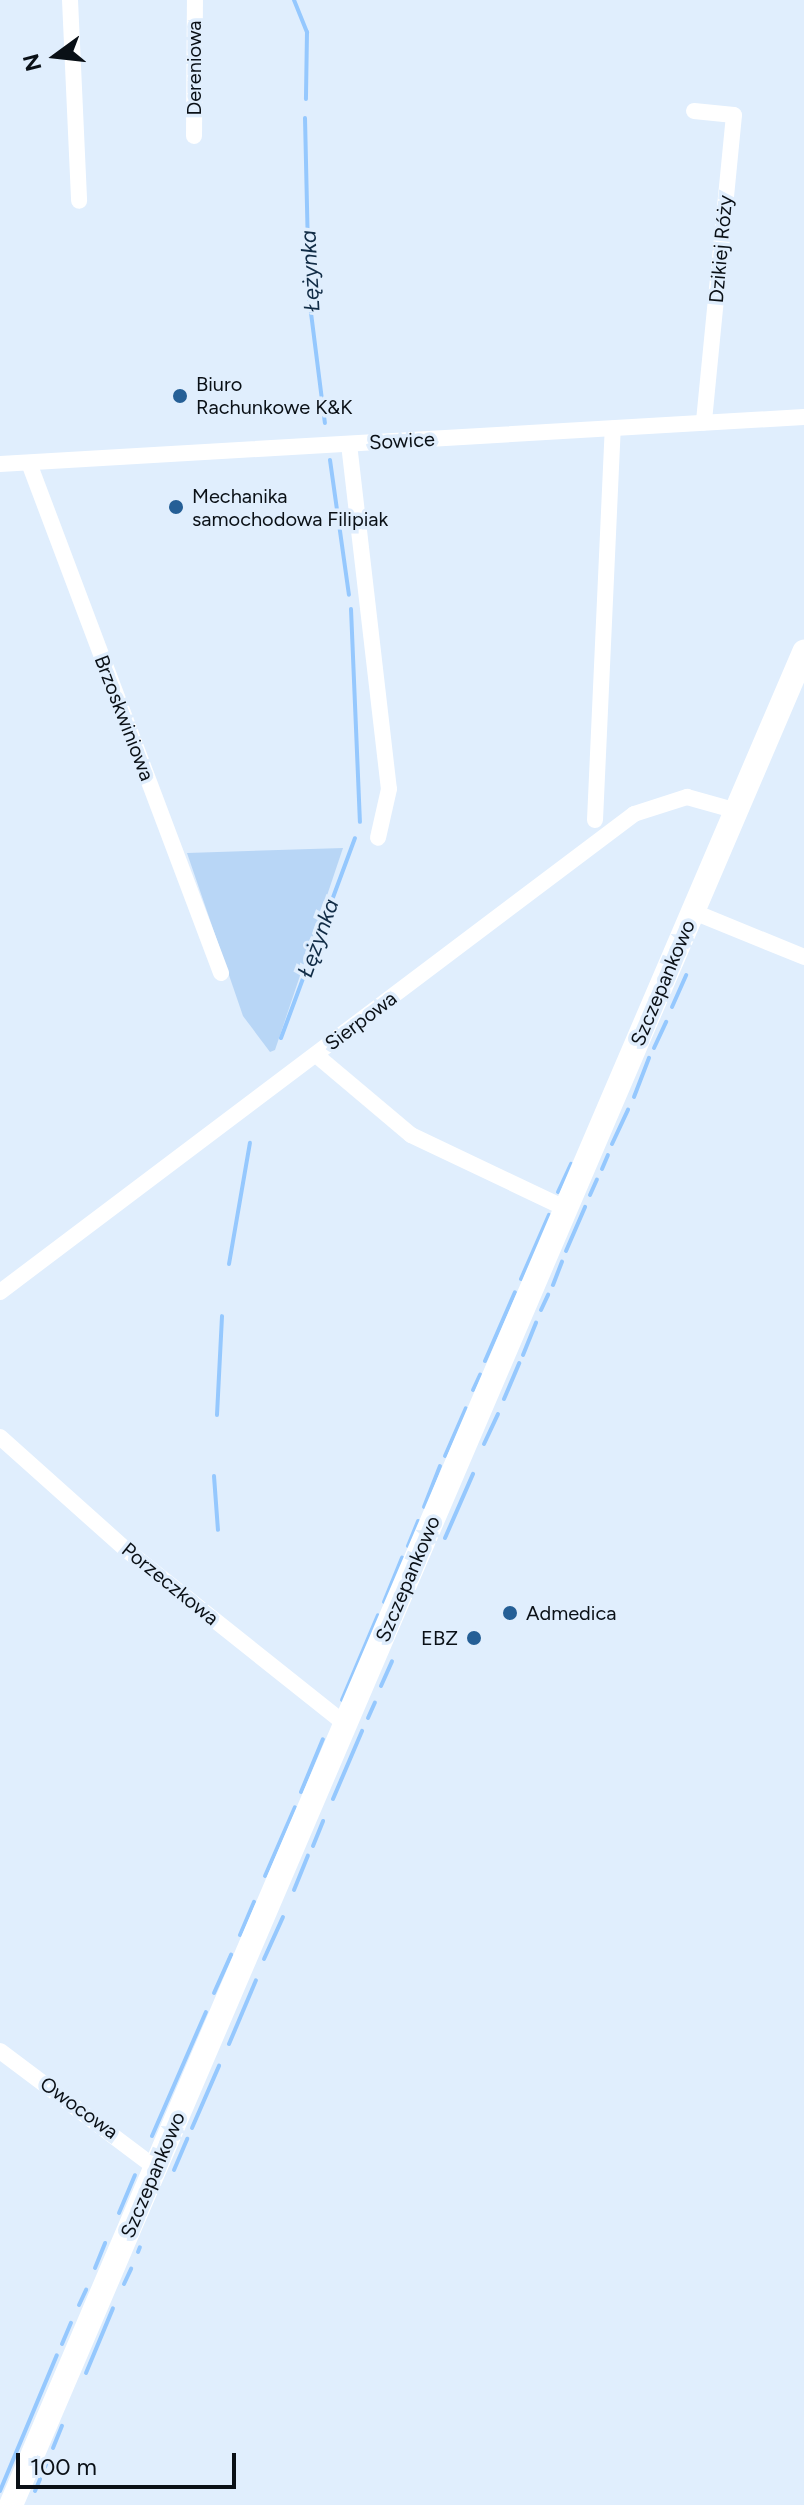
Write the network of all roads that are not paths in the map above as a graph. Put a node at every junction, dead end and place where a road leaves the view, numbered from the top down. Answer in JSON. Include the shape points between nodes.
{"nodes":[{"id":1,"x":70,"y":0,"type":"edge"},
{"id":2,"x":195,"y":0,"type":"edge"},
{"id":3,"x":694,"y":111,"type":"dead end"},
{"id":4,"x":194,"y":136,"type":"dead end"},
{"id":5,"x":79,"y":201,"type":"dead end"},
{"id":6,"x":804,"y":417,"type":"edge"},
{"id":7,"x":704,"y":423,"type":"junction"},
{"id":8,"x":613,"y":428,"type":"junction"},
{"id":9,"x":349,"y":444,"type":"junction"},
{"id":10,"x":29,"y":463,"type":"junction"},
{"id":11,"x":0,"y":464,"type":"edge"},
{"id":12,"x":804,"y":652,"type":"edge"},
{"id":13,"x":737,"y":811,"type":"junction"},
{"id":14,"x":595,"y":820,"type":"dead end"},
{"id":15,"x":378,"y":838,"type":"dead end"},
{"id":16,"x":694,"y":912,"type":"junction"},
{"id":17,"x":804,"y":957,"type":"edge"},
{"id":18,"x":221,"y":973,"type":"dead end"},
{"id":19,"x":316,"y":1055,"type":"junction"},
{"id":20,"x":567,"y":1209,"type":"junction"},
{"id":21,"x":0,"y":1292,"type":"edge"},
{"id":22,"x":0,"y":1437,"type":"edge"},
{"id":23,"x":345,"y":1724,"type":"junction"},
{"id":24,"x":0,"y":2051,"type":"edge"},
{"id":25,"x":156,"y":2168,"type":"junction"},
{"id":26,"x":11,"y":2505,"type":"edge"}],
"edges":[{"from":1,"to":5,"type":"street"},
{"from":2,"to":4,"type":"street","name":"Dereniowa"},
{"from":3,"to":7,"type":"street","name":"Dzikiej Róży","via":[[734,115]]},
{"from":6,"to":7,"type":"street","name":"Sowice"},
{"from":7,"to":8,"type":"street","name":"Sowice"},
{"from":8,"to":9,"type":"street","name":"Sowice"},
{"from":8,"to":14,"type":"street"},
{"from":9,"to":10,"type":"street","name":"Sowice"},
{"from":9,"to":15,"type":"street","via":[[389,789]]},
{"from":10,"to":11,"type":"street","name":"Sowice"},
{"from":10,"to":18,"type":"street","name":"Brzoskwiniowa"},
{"from":12,"to":13,"type":"street","name":"Szczepankowo"},
{"from":13,"to":16,"type":"street","name":"Szczepankowo"},
{"from":13,"to":19,"type":"street","name":"Sierpowa","via":[[687,797],[634,814]]},
{"from":16,"to":17,"type":"street"},
{"from":16,"to":20,"type":"street","name":"Szczepankowo"},
{"from":19,"to":20,"type":"street","via":[[411,1135]]},
{"from":19,"to":21,"type":"street","name":"Sierpowa"},
{"from":20,"to":23,"type":"street","name":"Szczepankowo"},
{"from":22,"to":23,"type":"street","name":"Porzeczkowa","via":[[124,1548]]},
{"from":23,"to":25,"type":"street","name":"Szczepankowo"},
{"from":24,"to":25,"type":"street","name":"Owocowa"},
{"from":25,"to":26,"type":"street","name":"Szczepankowo"}]}
